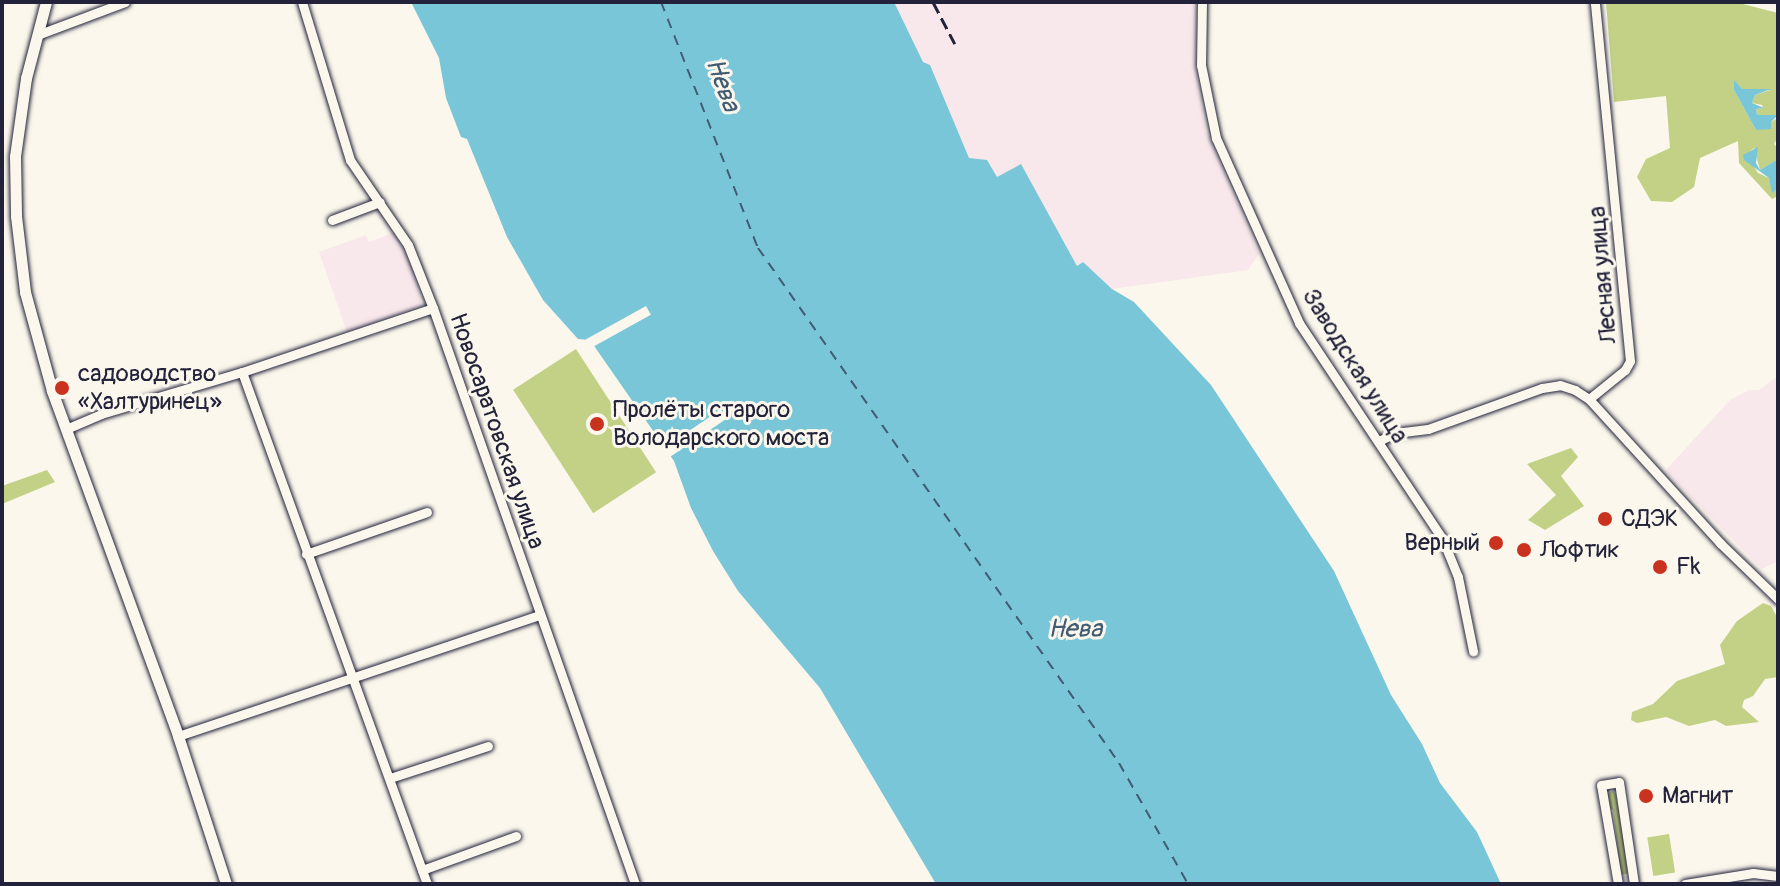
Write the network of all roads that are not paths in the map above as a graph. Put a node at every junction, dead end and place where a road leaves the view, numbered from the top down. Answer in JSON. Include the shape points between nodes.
{"nodes":[{"id":1,"x":46,"y":2,"type":"edge"},
{"id":2,"x":125,"y":2,"type":"edge"},
{"id":3,"x":302,"y":2,"type":"edge"},
{"id":4,"x":1202,"y":2,"type":"edge"},
{"id":5,"x":1595,"y":2,"type":"edge"},
{"id":6,"x":37,"y":35,"type":"junction"},
{"id":7,"x":380,"y":202,"type":"junction"},
{"id":8,"x":332,"y":220,"type":"dead end"},
{"id":9,"x":433,"y":308,"type":"junction"},
{"id":10,"x":242,"y":372,"type":"junction"},
{"id":11,"x":1589,"y":399,"type":"junction"},
{"id":12,"x":66,"y":429,"type":"junction"},
{"id":13,"x":1379,"y":441,"type":"junction"},
{"id":14,"x":427,"y":512,"type":"dead end"},
{"id":15,"x":306,"y":554,"type":"junction"},
{"id":16,"x":1778,"y":599,"type":"edge"},
{"id":17,"x":539,"y":615,"type":"junction"},
{"id":18,"x":1473,"y":651,"type":"dead end"},
{"id":19,"x":351,"y":678,"type":"junction"},
{"id":20,"x":178,"y":736,"type":"junction"},
{"id":21,"x":488,"y":746,"type":"dead end"},
{"id":22,"x":390,"y":778,"type":"junction"},
{"id":23,"x":516,"y":836,"type":"dead end"},
{"id":24,"x":422,"y":870,"type":"junction"},
{"id":25,"x":1778,"y":876,"type":"edge"},
{"id":26,"x":226,"y":884,"type":"edge"},
{"id":27,"x":427,"y":884,"type":"edge"},
{"id":28,"x":635,"y":884,"type":"edge"},
{"id":29,"x":1618,"y":884,"type":"edge"},
{"id":30,"x":1634,"y":884,"type":"edge"},
{"id":31,"x":1685,"y":884,"type":"edge"}],
"edges":[{"from":1,"to":6,"type":"main road"},
{"from":2,"to":6,"type":"street"},
{"from":3,"to":7,"type":"street","name":"Новосаратовская улица","via":[[350,160]]},
{"from":4,"to":13,"type":"street","name":"Заводская улица","via":[[1201,65],[1216,138],[1299,323]]},
{"from":5,"to":11,"type":"street","name":"Лесная улица","via":[[1630,361]]},
{"from":6,"to":12,"type":"main road","via":[[18,122],[16,216],[25,292]]},
{"from":7,"to":8,"type":"street"},
{"from":7,"to":9,"type":"street","name":"Новосаратовская улица","via":[[408,245]]},
{"from":9,"to":10,"type":"street"},
{"from":9,"to":17,"type":"street","name":"Новосаратовская улица"},
{"from":10,"to":12,"type":"street"},
{"from":10,"to":15,"type":"street"},
{"from":11,"to":13,"type":"street","via":[[1560,385],[1542,388]]},
{"from":11,"to":16,"type":"street"},
{"from":12,"to":20,"type":"main road"},
{"from":13,"to":18,"type":"street","name":"Заводская улица","via":[[1443,540],[1458,577]]},
{"from":14,"to":15,"type":"street"},
{"from":15,"to":19,"type":"street"},
{"from":17,"to":19,"type":"street"},
{"from":17,"to":28,"type":"street","name":"Новосаратовская улица"},
{"from":19,"to":20,"type":"street"},
{"from":19,"to":22,"type":"street"},
{"from":20,"to":26,"type":"main road"},
{"from":21,"to":22,"type":"street"},
{"from":22,"to":24,"type":"street"},
{"from":23,"to":24,"type":"street"},
{"from":24,"to":27,"type":"street"},
{"from":25,"to":31,"type":"street","via":[[1753,873]]},
{"from":29,"to":30,"type":"street","via":[[1601,785],[1619,782]]}]}
